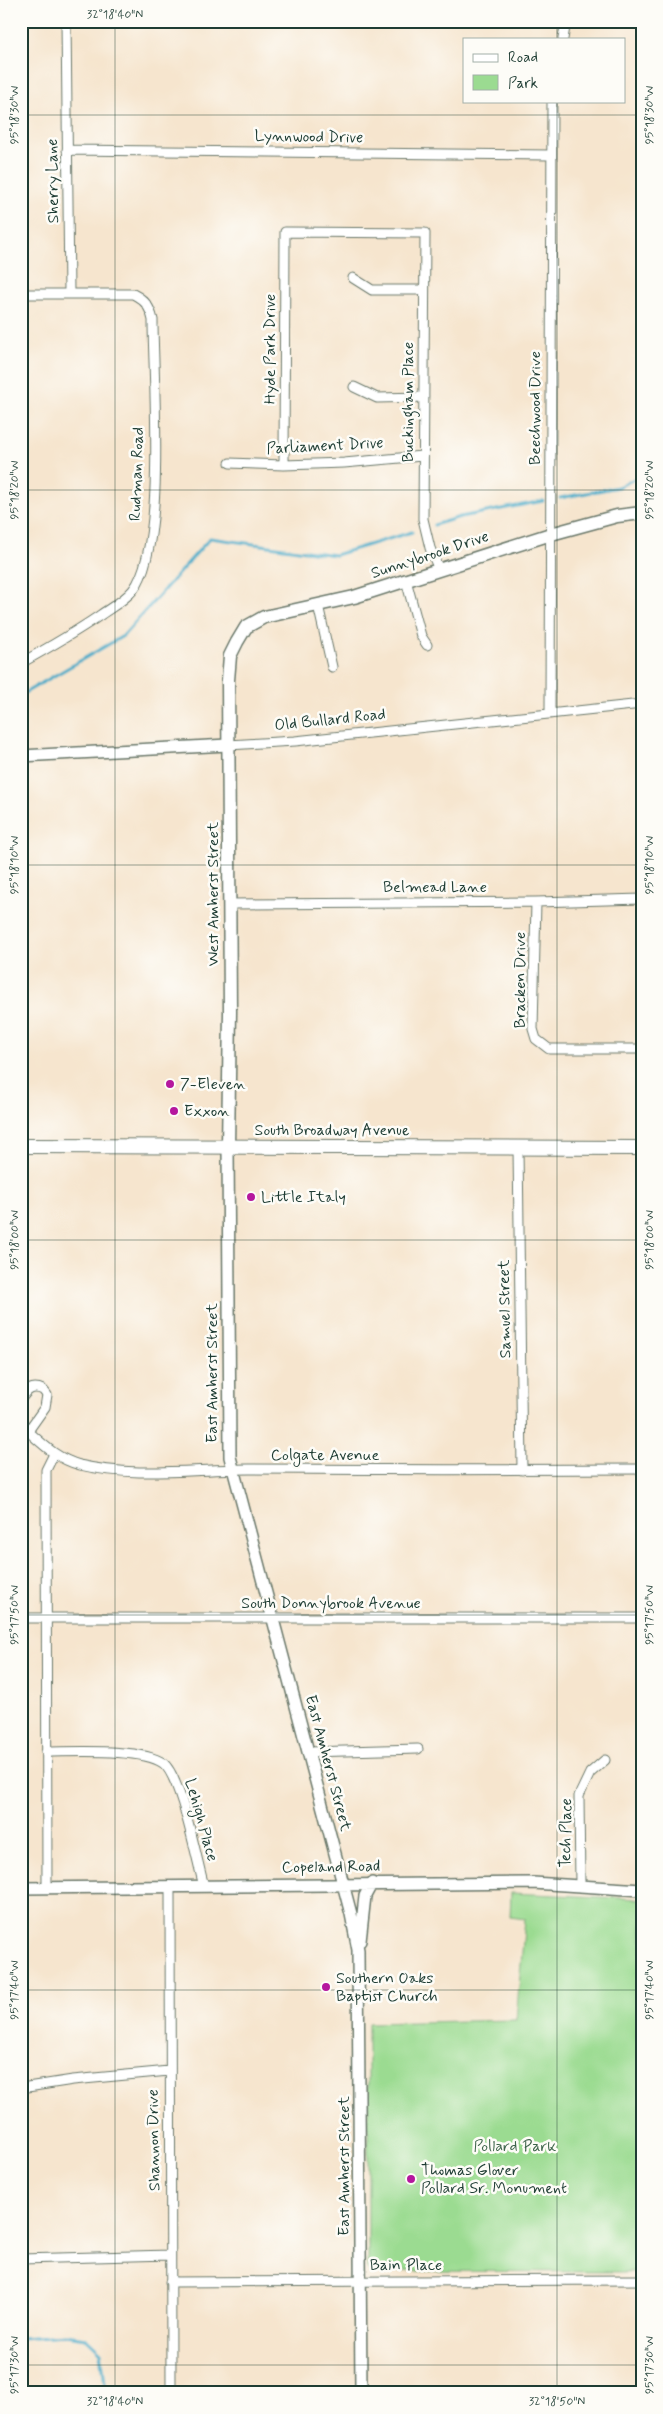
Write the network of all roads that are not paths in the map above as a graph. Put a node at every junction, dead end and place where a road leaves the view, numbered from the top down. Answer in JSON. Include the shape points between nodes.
{"nodes":[{"id":1,"x":66,"y":21,"type":"edge"},
{"id":2,"x":566,"y":21,"type":"edge"},
{"id":3,"x":563,"y":38,"type":"edge"},
{"id":4,"x":552,"y":102,"type":"edge"},
{"id":5,"x":67,"y":150,"type":"junction"},
{"id":6,"x":550,"y":155,"type":"junction"},
{"id":7,"x":285,"y":232,"type":"joint"},
{"id":8,"x":352,"y":278,"type":"dead end"},
{"id":9,"x":423,"y":290,"type":"junction"},
{"id":10,"x":69,"y":293,"type":"junction"},
{"id":11,"x":21,"y":294,"type":"edge"},
{"id":12,"x":354,"y":386,"type":"dead end"},
{"id":13,"x":424,"y":397,"type":"junction"},
{"id":14,"x":422,"y":456,"type":"junction"},
{"id":15,"x":230,"y":463,"type":"dead end"},
{"id":16,"x":284,"y":465,"type":"junction"},
{"id":17,"x":642,"y":513,"type":"edge"},
{"id":18,"x":551,"y":534,"type":"junction"},
{"id":19,"x":439,"y":570,"type":"junction"},
{"id":20,"x":406,"y":580,"type":"junction"},
{"id":21,"x":318,"y":605,"type":"junction"},
{"id":22,"x":237,"y":642,"type":"joint"},
{"id":23,"x":427,"y":645,"type":"dead end"},
{"id":24,"x":21,"y":663,"type":"edge"},
{"id":25,"x":332,"y":667,"type":"dead end"},
{"id":26,"x":642,"y":704,"type":"edge"},
{"id":27,"x":550,"y":714,"type":"junction"},
{"id":28,"x":228,"y":745,"type":"junction"},
{"id":29,"x":21,"y":756,"type":"edge"},
{"id":30,"x":642,"y":899,"type":"edge"},
{"id":31,"x":536,"y":902,"type":"junction"},
{"id":32,"x":229,"y":904,"type":"junction"},
{"id":33,"x":642,"y":1049,"type":"edge"},
{"id":34,"x":21,"y":1146,"type":"edge"},
{"id":35,"x":228,"y":1146,"type":"junction"},
{"id":36,"x":518,"y":1148,"type":"junction"},
{"id":37,"x":642,"y":1148,"type":"edge"},
{"id":38,"x":21,"y":1399,"type":"edge"},
{"id":39,"x":25,"y":1428,"type":"edge"},
{"id":40,"x":54,"y":1454,"type":"junction"},
{"id":41,"x":232,"y":1469,"type":"junction"},
{"id":42,"x":642,"y":1469,"type":"edge"},
{"id":43,"x":522,"y":1470,"type":"junction"},
{"id":44,"x":21,"y":1618,"type":"edge"},
{"id":45,"x":46,"y":1618,"type":"junction"},
{"id":46,"x":272,"y":1618,"type":"junction"},
{"id":47,"x":642,"y":1618,"type":"edge"},
{"id":48,"x":418,"y":1750,"type":"dead end"},
{"id":49,"x":46,"y":1752,"type":"junction"},
{"id":50,"x":308,"y":1752,"type":"junction"},
{"id":51,"x":605,"y":1760,"type":"dead end"},
{"id":52,"x":343,"y":1883,"type":"junction"},
{"id":53,"x":372,"y":1883,"type":"junction"},
{"id":54,"x":580,"y":1885,"type":"junction"},
{"id":55,"x":170,"y":1886,"type":"junction"},
{"id":56,"x":204,"y":1886,"type":"junction"},
{"id":57,"x":21,"y":1888,"type":"edge"},
{"id":58,"x":47,"y":1888,"type":"junction"},
{"id":59,"x":642,"y":1890,"type":"edge"},
{"id":60,"x":358,"y":1950,"type":"junction"},
{"id":61,"x":169,"y":2071,"type":"junction"},
{"id":62,"x":21,"y":2088,"type":"edge"},
{"id":63,"x":170,"y":2255,"type":"junction"},
{"id":64,"x":21,"y":2259,"type":"edge"},
{"id":65,"x":361,"y":2280,"type":"junction"},
{"id":66,"x":642,"y":2280,"type":"edge"},
{"id":67,"x":170,"y":2282,"type":"junction"},
{"id":68,"x":171,"y":2393,"type":"edge"},
{"id":69,"x":361,"y":2393,"type":"edge"}],
"edges":[{"from":1,"to":5,"type":"street","name":"Sherry Lane"},
{"from":2,"to":3,"type":"street"},
{"from":4,"to":6,"type":"street","name":"Beechwood Drive"},
{"from":5,"to":6,"type":"street","name":"Lynnwood Drive"},
{"from":5,"to":10,"type":"street","name":"Sherry Lane"},
{"from":6,"to":18,"type":"street","name":"Beechwood Drive"},
{"from":7,"to":9,"type":"street","name":"Buckingham Place","via":[[424,233]]},
{"from":7,"to":16,"type":"street","name":"Hyde Park Drive"},
{"from":8,"to":9,"type":"street","via":[[372,290]]},
{"from":9,"to":13,"type":"street","name":"Buckingham Place"},
{"from":10,"to":11,"type":"street"},
{"from":10,"to":24,"type":"street","name":"Rudman Road","via":[[133,294],[150,309],[153,320],[156,460],[148,552],[143,574],[132,591],[65,639]]},
{"from":12,"to":13,"type":"street","via":[[377,398]]},
{"from":13,"to":14,"type":"street","name":"Buckingham Place"},
{"from":14,"to":16,"type":"street","name":"Parliament Drive"},
{"from":14,"to":19,"type":"street","name":"Buckingham Place","via":[[424,526]]},
{"from":15,"to":16,"type":"street","name":"Parliament Drive"},
{"from":17,"to":18,"type":"main road","name":"Sunnybrook Drive","via":[[617,516]]},
{"from":18,"to":19,"type":"main road","name":"Sunnybrook Drive"},
{"from":18,"to":27,"type":"street","name":"Beechwood Drive"},
{"from":19,"to":20,"type":"main road","name":"Sunnybrook Drive"},
{"from":20,"to":21,"type":"main road","name":"Sunnybrook Drive"},
{"from":20,"to":23,"type":"street","via":[[421,636]]},
{"from":21,"to":22,"type":"main road","name":"Sunnybrook Drive","via":[[264,617],[246,627]]},
{"from":21,"to":25,"type":"street"},
{"from":22,"to":28,"type":"main road","name":"West Amherst Street","via":[[228,669]]},
{"from":26,"to":27,"type":"street","name":"Old Bullard Road"},
{"from":27,"to":28,"type":"street","name":"Old Bullard Road"},
{"from":28,"to":29,"type":"street","name":"Old Bullard Road"},
{"from":28,"to":32,"type":"main road","name":"West Amherst Street"},
{"from":30,"to":31,"type":"street","name":"Belmead Lane"},
{"from":31,"to":32,"type":"street","name":"Belmead Lane"},
{"from":31,"to":33,"type":"street","name":"Bracken Drive","via":[[536,1039],[548,1049]]},
{"from":32,"to":35,"type":"main road","name":"West Amherst Street"},
{"from":34,"to":35,"type":"main road","name":"South Broadway Avenue"},
{"from":35,"to":36,"type":"main road","name":"South Broadway Avenue"},
{"from":35,"to":41,"type":"street","name":"East Amherst Street","via":[[229,1448]]},
{"from":36,"to":37,"type":"main road","name":"South Broadway Avenue"},
{"from":36,"to":43,"type":"street","name":"Samuel Street"},
{"from":38,"to":39,"type":"street","via":[[26,1391],[33,1388],[40,1388],[47,1395],[45,1406]]},
{"from":39,"to":40,"type":"street","name":"Colgate Avenue"},
{"from":40,"to":41,"type":"street","name":"Colgate Avenue","via":[[80,1465],[110,1470]]},
{"from":40,"to":45,"type":"street","via":[[46,1470]]},
{"from":41,"to":43,"type":"street","name":"Colgate Avenue"},
{"from":41,"to":46,"type":"street","name":"East Amherst Street"},
{"from":42,"to":43,"type":"street","name":"Colgate Avenue"},
{"from":44,"to":45,"type":"street","name":"South Donnybrook Avenue"},
{"from":45,"to":46,"type":"street","name":"South Donnybrook Avenue"},
{"from":45,"to":49,"type":"street"},
{"from":46,"to":47,"type":"street","name":"South Donnybrook Avenue"},
{"from":46,"to":50,"type":"street","name":"East Amherst Street"},
{"from":48,"to":50,"type":"street"},
{"from":49,"to":56,"type":"street","name":"Lehigh Place","via":[[133,1754],[163,1764],[172,1772],[178,1788]]},
{"from":49,"to":58,"type":"street"},
{"from":50,"to":52,"type":"street","name":"East Amherst Street"},
{"from":51,"to":54,"type":"street","name":"Tech Place","via":[[590,1773],[579,1796]]},
{"from":52,"to":53,"type":"street","name":"Copeland Road"},
{"from":52,"to":56,"type":"street","name":"Copeland Road"},
{"from":52,"to":60,"type":"street","name":"East Amherst Street"},
{"from":53,"to":54,"type":"street","name":"Copeland Road"},
{"from":53,"to":60,"type":"street","via":[[365,1896]]},
{"from":54,"to":59,"type":"street","name":"Copeland Road"},
{"from":55,"to":56,"type":"street","name":"Copeland Road"},
{"from":55,"to":58,"type":"street","name":"Copeland Road"},
{"from":55,"to":61,"type":"street","name":"Shannon Drive"},
{"from":57,"to":58,"type":"street","name":"Copeland Road"},
{"from":60,"to":65,"type":"street","name":"East Amherst Street"},
{"from":61,"to":62,"type":"street"},
{"from":61,"to":63,"type":"street","name":"Shannon Drive"},
{"from":63,"to":64,"type":"street"},
{"from":63,"to":67,"type":"street","name":"Shannon Drive"},
{"from":65,"to":66,"type":"street","name":"Bain Place"},
{"from":65,"to":67,"type":"street","name":"Bain Place"},
{"from":65,"to":69,"type":"street","name":"East Amherst Street"},
{"from":67,"to":68,"type":"street","name":"Shannon Drive"}]}
